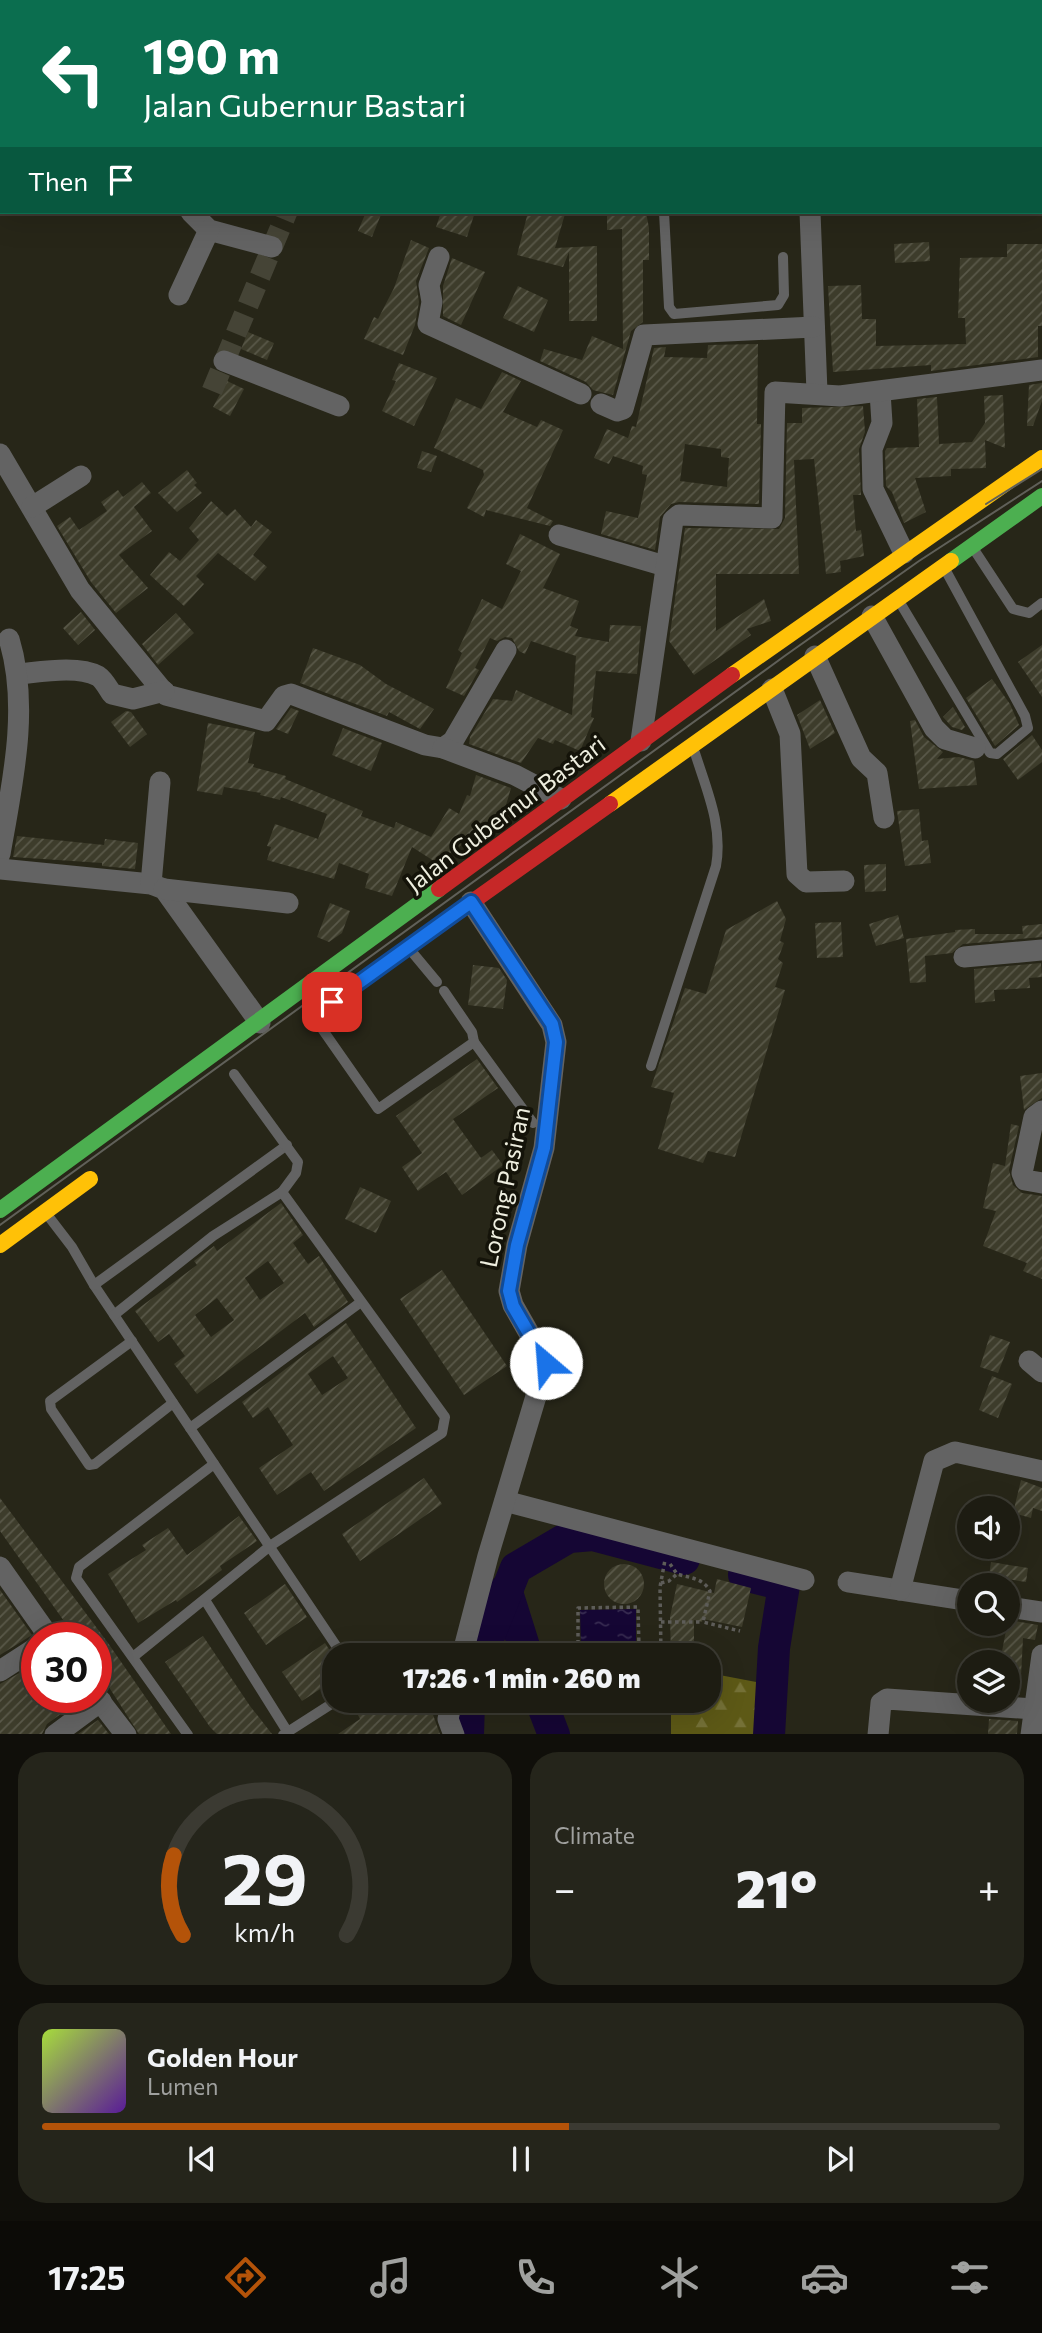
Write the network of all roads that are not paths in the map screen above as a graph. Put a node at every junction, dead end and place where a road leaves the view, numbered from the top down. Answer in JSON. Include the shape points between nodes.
{"nodes":[{"id":1,"x":193,"y":214,"type":"edge"},
{"id":2,"x":664,"y":214,"type":"edge"},
{"id":3,"x":810,"y":214,"type":"edge"},
{"id":4,"x":209,"y":230,"type":"junction"},
{"id":5,"x":272,"y":247,"type":"dead end"},
{"id":6,"x":439,"y":257,"type":"dead end"},
{"id":7,"x":783,"y":257,"type":"dead end"},
{"id":8,"x":179,"y":295,"type":"dead end"},
{"id":9,"x":814,"y":327,"type":"junction"},
{"id":10,"x":224,"y":361,"type":"dead end"},
{"id":11,"x":1042,"y":370,"type":"edge"},
{"id":12,"x":817,"y":392,"type":"junction"},
{"id":13,"x":880,"y":392,"type":"junction"},
{"id":14,"x":581,"y":394,"type":"dead end"},
{"id":15,"x":601,"y":404,"type":"dead end"},
{"id":16,"x":339,"y":406,"type":"dead end"},
{"id":17,"x":0,"y":454,"type":"edge"},
{"id":18,"x":1042,"y":458,"type":"edge"},
{"id":19,"x":81,"y":476,"type":"dead end"},
{"id":20,"x":1042,"y":496,"type":"edge"},
{"id":21,"x":32,"y":507,"type":"junction"},
{"id":22,"x":559,"y":535,"type":"dead end"},
{"id":23,"x":971,"y":546,"type":"junction"},
{"id":24,"x":904,"y":553,"type":"junction"},
{"id":25,"x":665,"y":566,"type":"junction"},
{"id":26,"x":943,"y":566,"type":"junction"},
{"id":27,"x":897,"y":598,"type":"junction"},
{"id":28,"x":1042,"y":603,"type":"edge"},
{"id":29,"x":872,"y":616,"type":"junction"},
{"id":30,"x":9,"y":639,"type":"dead end"},
{"id":31,"x":506,"y":650,"type":"dead end"},
{"id":32,"x":816,"y":656,"type":"junction"},
{"id":33,"x":18,"y":674,"type":"junction"},
{"id":34,"x":772,"y":689,"type":"junction"},
{"id":35,"x":164,"y":691,"type":"junction"},
{"id":36,"x":708,"y":692,"type":"junction"},
{"id":37,"x":727,"y":721,"type":"junction"},
{"id":38,"x":640,"y":741,"type":"junction"},
{"id":39,"x":693,"y":747,"type":"junction"},
{"id":40,"x":443,"y":748,"type":"junction"},
{"id":41,"x":975,"y":748,"type":"dead end"},
{"id":42,"x":160,"y":782,"type":"dead end"},
{"id":43,"x":562,"y":799,"type":"junction"},
{"id":44,"x":884,"y":818,"type":"dead end"},
{"id":45,"x":0,"y":854,"type":"edge"},
{"id":46,"x":0,"y":869,"type":"edge"},
{"id":47,"x":844,"y":881,"type":"dead end"},
{"id":48,"x":157,"y":886,"type":"junction"},
{"id":49,"x":288,"y":902,"type":"dead end"},
{"id":50,"x":471,"y":902,"type":"junction"},
{"id":51,"x":408,"y":947,"type":"junction"},
{"id":52,"x":1042,"y":950,"type":"edge"},
{"id":53,"x":964,"y":957,"type":"dead end"},
{"id":54,"x":355,"y":985,"type":"dead end"},
{"id":55,"x":313,"y":1016,"type":"dead end"},
{"id":56,"x":260,"y":1023,"type":"junction"},
{"id":57,"x":474,"y":1042,"type":"junction"},
{"id":58,"x":651,"y":1066,"type":"dead end"},
{"id":59,"x":233,"y":1074,"type":"dead end"},
{"id":60,"x":1042,"y":1111,"type":"edge"},
{"id":61,"x":533,"y":1123,"type":"dead end"},
{"id":62,"x":287,"y":1145,"type":"junction"},
{"id":63,"x":102,"y":1170,"type":"dead end"},
{"id":64,"x":1042,"y":1183,"type":"edge"},
{"id":65,"x":32,"y":1188,"type":"junction"},
{"id":66,"x":282,"y":1192,"type":"junction"},
{"id":67,"x":0,"y":1210,"type":"edge"},
{"id":68,"x":46,"y":1211,"type":"junction"},
{"id":69,"x":0,"y":1245,"type":"edge"},
{"id":70,"x":94,"y":1284,"type":"junction"},
{"id":71,"x":361,"y":1302,"type":"junction"},
{"id":72,"x":114,"y":1315,"type":"junction"},
{"id":73,"x":132,"y":1341,"type":"junction"},
{"id":74,"x":173,"y":1403,"type":"junction"},
{"id":75,"x":190,"y":1428,"type":"junction"},
{"id":76,"x":214,"y":1464,"type":"junction"},
{"id":77,"x":1042,"y":1471,"type":"edge"},
{"id":78,"x":505,"y":1501,"type":"junction"},
{"id":79,"x":270,"y":1546,"type":"junction"},
{"id":80,"x":1,"y":1572,"type":"edge"},
{"id":81,"x":804,"y":1580,"type":"dead end"},
{"id":82,"x":848,"y":1582,"type":"dead end"},
{"id":83,"x":900,"y":1590,"type":"junction"},
{"id":84,"x":957,"y":1599,"type":"edge"},
{"id":85,"x":205,"y":1600,"type":"junction"},
{"id":86,"x":1020,"y":1609,"type":"edge"},
{"id":87,"x":1042,"y":1612,"type":"edge"},
{"id":88,"x":38,"y":1622,"type":"edge"},
{"id":89,"x":334,"y":1643,"type":"edge"},
{"id":90,"x":466,"y":1643,"type":"edge"},
{"id":91,"x":1042,"y":1655,"type":"edge"},
{"id":92,"x":21,"y":1657,"type":"edge"},
{"id":93,"x":133,"y":1657,"type":"junction"},
{"id":94,"x":0,"y":1671,"type":"edge"},
{"id":95,"x":1034,"y":1709,"type":"junction"},
{"id":96,"x":322,"y":1710,"type":"edge"},
{"id":97,"x":81,"y":1713,"type":"edge"},
{"id":98,"x":110,"y":1713,"type":"edge"},
{"id":99,"x":449,"y":1713,"type":"edge"},
{"id":100,"x":285,"y":1733,"type":"edge"},
{"id":101,"x":55,"y":1734,"type":"edge"},
{"id":102,"x":126,"y":1734,"type":"edge"},
{"id":103,"x":188,"y":1734,"type":"edge"},
{"id":104,"x":454,"y":1734,"type":"edge"},
{"id":105,"x":878,"y":1734,"type":"edge"},
{"id":106,"x":1031,"y":1734,"type":"edge"}],
"edges":[{"from":1,"to":4,"type":"street"},
{"from":2,"to":7,"type":"lane","via":[[669,307],[674,314],[778,305],[784,295]]},
{"from":3,"to":9,"type":"street"},
{"from":4,"to":5,"type":"street"},
{"from":4,"to":8,"type":"street"},
{"from":6,"to":14,"type":"street","via":[[429,285],[428,324]]},
{"from":9,"to":12,"type":"street"},
{"from":9,"to":15,"type":"street","via":[[643,335],[623,409]]},
{"from":10,"to":16,"type":"street"},
{"from":11,"to":13,"type":"street"},
{"from":12,"to":13,"type":"street","via":[[840,396]]},
{"from":12,"to":25,"type":"street","via":[[778,390],[774,395],[772,518],[679,514],[673,520]]},
{"from":13,"to":24,"type":"street","via":[[882,423],[872,449],[873,489]]},
{"from":17,"to":21,"type":"street"},
{"from":18,"to":24,"type":"highway","name":"Jalan Gubernur Bastari"},
{"from":19,"to":21,"type":"street"},
{"from":20,"to":23,"type":"highway","name":"Jalan Gubernur Bastari"},
{"from":21,"to":35,"type":"street","via":[[80,590]]},
{"from":22,"to":25,"type":"street"},
{"from":23,"to":26,"type":"highway","name":"Jalan Gubernur Bastari"},
{"from":23,"to":28,"type":"lane","via":[[1013,609],[1029,613]]},
{"from":24,"to":36,"type":"highway","name":"Jalan Gubernur Bastari"},
{"from":25,"to":38,"type":"street"},
{"from":26,"to":27,"type":"highway","name":"Jalan Gubernur Bastari"},
{"from":26,"to":27,"type":"lane","via":[[1026,716],[1028,728],[997,754],[990,753],[961,708]]},
{"from":27,"to":29,"type":"highway","name":"Jalan Gubernur Bastari"},
{"from":29,"to":32,"type":"highway","name":"Jalan Gubernur Bastari"},
{"from":29,"to":41,"type":"street","via":[[934,728],[945,739]]},
{"from":30,"to":33,"type":"street"},
{"from":31,"to":40,"type":"street","via":[[453,741]]},
{"from":32,"to":34,"type":"highway","name":"Jalan Gubernur Bastari"},
{"from":32,"to":44,"type":"street","via":[[861,758],[877,773]]},
{"from":33,"to":35,"type":"street","via":[[92,674],[103,680],[112,694],[133,699]]},
{"from":33,"to":45,"type":"street","via":[[13,782]]},
{"from":34,"to":37,"type":"highway","name":"Jalan Gubernur Bastari"},
{"from":34,"to":47,"type":"street","via":[[790,734],[797,874],[806,882]]},
{"from":35,"to":40,"type":"street","via":[[265,721],[290,694],[415,742]]},
{"from":36,"to":37,"type":"highway"},
{"from":36,"to":38,"type":"highway","name":"Jalan Gubernur Bastari"},
{"from":37,"to":39,"type":"highway","name":"Jalan Gubernur Bastari"},
{"from":38,"to":43,"type":"highway","name":"Jalan Gubernur Bastari"},
{"from":39,"to":50,"type":"highway","name":"Jalan Gubernur Bastari"},
{"from":39,"to":58,"type":"lane","via":[[720,844]]},
{"from":40,"to":43,"type":"street","via":[[515,775]]},
{"from":42,"to":48,"type":"street"},
{"from":43,"to":56,"type":"highway","name":"Jalan Gubernur Bastari"},
{"from":46,"to":48,"type":"street"},
{"from":48,"to":49,"type":"street"},
{"from":48,"to":56,"type":"street"},
{"from":50,"to":51,"type":"highway","name":"Jalan Gubernur Bastari"},
{"from":50,"to":78,"type":"street","name":"Lorong Pasiran","via":[[556,1033],[544,1148],[509,1291],[546,1363]]},
{"from":51,"to":54,"type":"highway","name":"Jalan Gubernur Bastari"},
{"from":51,"to":57,"type":"lane","via":[[472,1032]]},
{"from":52,"to":53,"type":"street"},
{"from":55,"to":57,"type":"lane","via":[[378,1109]]},
{"from":56,"to":65,"type":"highway","name":"Jalan Gubernur Bastari"},
{"from":57,"to":61,"type":"lane"},
{"from":59,"to":62,"type":"lane"},
{"from":60,"to":64,"type":"street","via":[[1034,1117],[1022,1173],[1025,1180]]},
{"from":62,"to":66,"type":"lane","via":[[298,1167]]},
{"from":62,"to":70,"type":"lane"},
{"from":63,"to":68,"type":"highway"},
{"from":65,"to":67,"type":"highway","name":"Jalan Gubernur Bastari"},
{"from":65,"to":68,"type":"highway"},
{"from":66,"to":71,"type":"lane"},
{"from":66,"to":72,"type":"lane","via":[[213,1236]]},
{"from":68,"to":69,"type":"highway"},
{"from":68,"to":70,"type":"lane"},
{"from":70,"to":72,"type":"lane"},
{"from":71,"to":75,"type":"lane"},
{"from":71,"to":79,"type":"lane","via":[[445,1418],[445,1426],[442,1433]]},
{"from":72,"to":73,"type":"lane"},
{"from":73,"to":74,"type":"lane"},
{"from":73,"to":74,"type":"lane","via":[[50,1401],[51,1409],[89,1465]]},
{"from":74,"to":75,"type":"lane"},
{"from":75,"to":76,"type":"lane"},
{"from":76,"to":79,"type":"lane"},
{"from":76,"to":93,"type":"lane","via":[[76,1573]]},
{"from":77,"to":83,"type":"street","via":[[955,1452],[934,1461]]},
{"from":78,"to":81,"type":"street"},
{"from":78,"to":90,"type":"street","name":"Lorong Pasiran"},
{"from":79,"to":85,"type":"lane"},
{"from":79,"to":89,"type":"lane"},
{"from":80,"to":88,"type":"street"},
{"from":82,"to":83,"type":"street"},
{"from":83,"to":84,"type":"street"},
{"from":85,"to":93,"type":"lane"},
{"from":85,"to":100,"type":"lane"},
{"from":86,"to":87,"type":"street"},
{"from":91,"to":95,"type":"street"},
{"from":92,"to":94,"type":"street"},
{"from":93,"to":103,"type":"lane"},
{"from":95,"to":105,"type":"street","via":[[887,1699],[881,1703]]},
{"from":95,"to":106,"type":"street"},
{"from":96,"to":100,"type":"lane"},
{"from":97,"to":101,"type":"street"},
{"from":98,"to":102,"type":"street"},
{"from":99,"to":104,"type":"street"}]}
